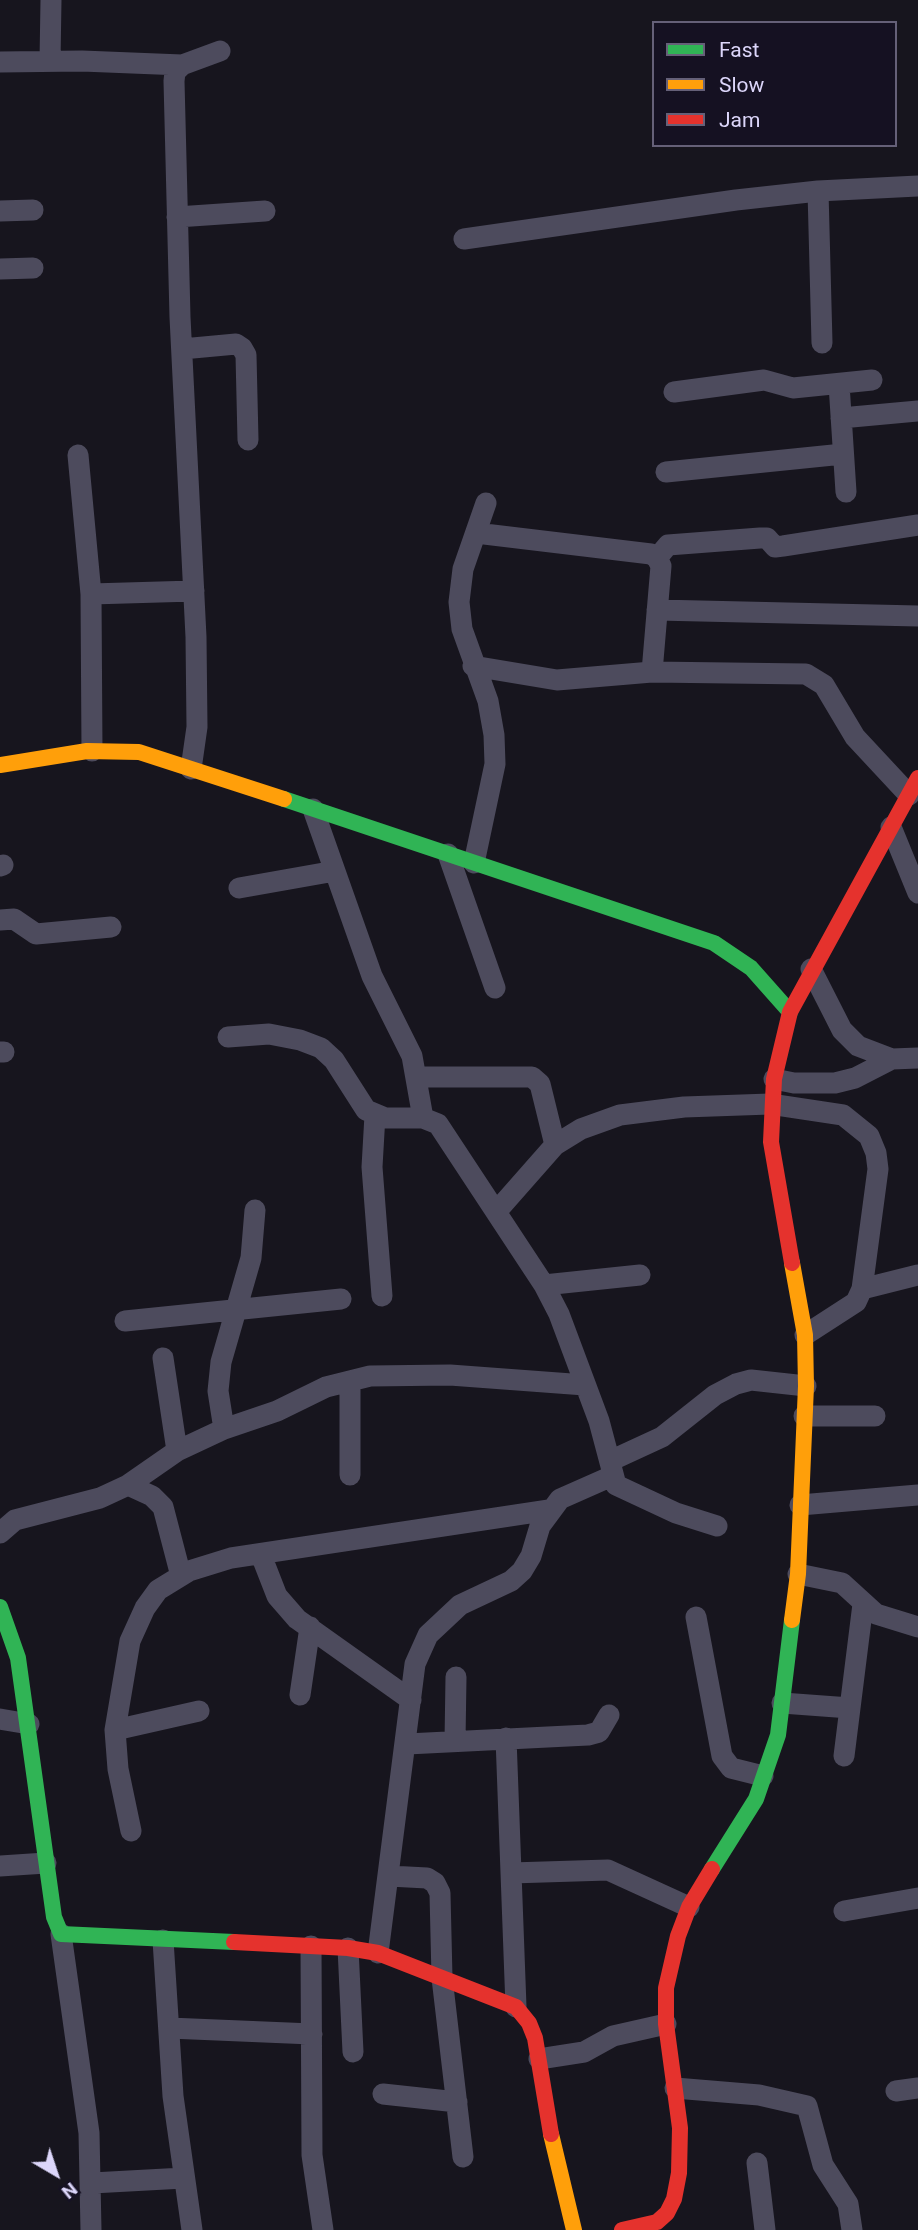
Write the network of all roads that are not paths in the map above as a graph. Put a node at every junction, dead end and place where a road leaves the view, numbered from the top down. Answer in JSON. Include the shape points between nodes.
{"nodes":[{"id":1,"x":51,"y":0,"type":"edge"},
{"id":2,"x":219,"y":51,"type":"dead end"},
{"id":3,"x":50,"y":61,"type":"junction"},
{"id":4,"x":0,"y":62,"type":"edge"},
{"id":5,"x":182,"y":65,"type":"junction"},
{"id":6,"x":918,"y":186,"type":"edge"},
{"id":7,"x":818,"y":191,"type":"junction"},
{"id":8,"x":33,"y":210,"type":"dead end"},
{"id":9,"x":0,"y":211,"type":"edge"},
{"id":10,"x":265,"y":211,"type":"dead end"},
{"id":11,"x":177,"y":217,"type":"junction"},
{"id":12,"x":464,"y":239,"type":"dead end"},
{"id":13,"x":33,"y":268,"type":"dead end"},
{"id":14,"x":0,"y":270,"type":"edge"},
{"id":15,"x":822,"y":343,"type":"dead end"},
{"id":16,"x":182,"y":348,"type":"junction"},
{"id":17,"x":872,"y":380,"type":"dead end"},
{"id":18,"x":839,"y":384,"type":"junction"},
{"id":19,"x":674,"y":393,"type":"dead end"},
{"id":20,"x":918,"y":411,"type":"edge"},
{"id":21,"x":841,"y":418,"type":"junction"},
{"id":22,"x":248,"y":440,"type":"dead end"},
{"id":23,"x":843,"y":454,"type":"junction"},
{"id":24,"x":78,"y":455,"type":"dead end"},
{"id":25,"x":666,"y":472,"type":"dead end"},
{"id":26,"x":846,"y":492,"type":"dead end"},
{"id":27,"x":486,"y":503,"type":"dead end"},
{"id":28,"x":918,"y":525,"type":"edge"},
{"id":29,"x":476,"y":533,"type":"junction"},
{"id":30,"x":657,"y":558,"type":"junction"},
{"id":31,"x":194,"y":591,"type":"junction"},
{"id":32,"x":92,"y":594,"type":"junction"},
{"id":33,"x":657,"y":610,"type":"junction"},
{"id":34,"x":918,"y":616,"type":"edge"},
{"id":35,"x":473,"y":666,"type":"junction"},
{"id":36,"x":652,"y":672,"type":"junction"},
{"id":37,"x":92,"y":751,"type":"junction"},
{"id":38,"x":0,"y":765,"type":"edge"},
{"id":39,"x":191,"y":768,"type":"junction"},
{"id":40,"x":913,"y":787,"type":"edge"},
{"id":41,"x":313,"y":809,"type":"junction"},
{"id":42,"x":891,"y":827,"type":"junction"},
{"id":43,"x":448,"y":854,"type":"junction"},
{"id":44,"x":474,"y":863,"type":"junction"},
{"id":45,"x":335,"y":871,"type":"junction"},
{"id":46,"x":239,"y":888,"type":"dead end"},
{"id":47,"x":918,"y":893,"type":"edge"},
{"id":48,"x":0,"y":920,"type":"edge"},
{"id":49,"x":111,"y":927,"type":"dead end"},
{"id":50,"x":811,"y":969,"type":"junction"},
{"id":51,"x":495,"y":988,"type":"dead end"},
{"id":52,"x":790,"y":1012,"type":"junction"},
{"id":53,"x":228,"y":1037,"type":"dead end"},
{"id":54,"x":918,"y":1058,"type":"edge"},
{"id":55,"x":892,"y":1059,"type":"junction"},
{"id":56,"x":417,"y":1077,"type":"junction"},
{"id":57,"x":774,"y":1079,"type":"junction"},
{"id":58,"x":770,"y":1104,"type":"junction"},
{"id":59,"x":374,"y":1115,"type":"junction"},
{"id":60,"x":423,"y":1118,"type":"junction"},
{"id":61,"x":555,"y":1145,"type":"junction"},
{"id":62,"x":255,"y":1210,"type":"dead end"},
{"id":63,"x":496,"y":1212,"type":"junction"},
{"id":64,"x":640,"y":1275,"type":"dead end"},
{"id":65,"x":918,"y":1275,"type":"edge"},
{"id":66,"x":544,"y":1285,"type":"junction"},
{"id":67,"x":862,"y":1289,"type":"junction"},
{"id":68,"x":382,"y":1296,"type":"dead end"},
{"id":69,"x":341,"y":1299,"type":"dead end"},
{"id":70,"x":234,"y":1307,"type":"junction"},
{"id":71,"x":125,"y":1321,"type":"dead end"},
{"id":72,"x":806,"y":1335,"type":"junction"},
{"id":73,"x":163,"y":1358,"type":"dead end"},
{"id":74,"x":350,"y":1381,"type":"junction"},
{"id":75,"x":585,"y":1385,"type":"junction"},
{"id":76,"x":806,"y":1386,"type":"junction"},
{"id":77,"x":804,"y":1416,"type":"junction"},
{"id":78,"x":874,"y":1416,"type":"dead end"},
{"id":79,"x":224,"y":1429,"type":"junction"},
{"id":80,"x":177,"y":1451,"type":"junction"},
{"id":81,"x":611,"y":1468,"type":"junction"},
{"id":82,"x":350,"y":1475,"type":"dead end"},
{"id":83,"x":128,"y":1485,"type":"junction"},
{"id":84,"x":918,"y":1495,"type":"edge"},
{"id":85,"x":800,"y":1505,"type":"junction"},
{"id":86,"x":549,"y":1510,"type":"junction"},
{"id":87,"x":717,"y":1526,"type":"dead end"},
{"id":88,"x":0,"y":1533,"type":"edge"},
{"id":89,"x":261,"y":1555,"type":"junction"},
{"id":90,"x":797,"y":1574,"type":"junction"},
{"id":91,"x":181,"y":1576,"type":"junction"},
{"id":92,"x":863,"y":1604,"type":"junction"},
{"id":93,"x":0,"y":1607,"type":"edge"},
{"id":94,"x":696,"y":1617,"type":"dead end"},
{"id":95,"x":310,"y":1627,"type":"junction"},
{"id":96,"x":918,"y":1627,"type":"edge"},
{"id":97,"x":456,"y":1677,"type":"dead end"},
{"id":98,"x":300,"y":1695,"type":"dead end"},
{"id":99,"x":411,"y":1700,"type":"junction"},
{"id":100,"x":782,"y":1703,"type":"junction"},
{"id":101,"x":850,"y":1708,"type":"junction"},
{"id":102,"x":199,"y":1711,"type":"dead end"},
{"id":103,"x":609,"y":1715,"type":"dead end"},
{"id":104,"x":0,"y":1719,"type":"edge"},
{"id":105,"x":29,"y":1724,"type":"junction"},
{"id":106,"x":115,"y":1730,"type":"junction"},
{"id":107,"x":506,"y":1738,"type":"junction"},
{"id":108,"x":454,"y":1741,"type":"junction"},
{"id":109,"x":407,"y":1744,"type":"junction"},
{"id":110,"x":844,"y":1756,"type":"dead end"},
{"id":111,"x":763,"y":1776,"type":"junction"},
{"id":112,"x":131,"y":1831,"type":"dead end"},
{"id":113,"x":46,"y":1863,"type":"junction"},
{"id":114,"x":0,"y":1866,"type":"edge"},
{"id":115,"x":511,"y":1873,"type":"junction"},
{"id":116,"x":389,"y":1876,"type":"junction"},
{"id":117,"x":918,"y":1898,"type":"edge"},
{"id":118,"x":690,"y":1907,"type":"junction"},
{"id":119,"x":844,"y":1910,"type":"dead end"},
{"id":120,"x":61,"y":1934,"type":"junction"},
{"id":121,"x":163,"y":1940,"type":"junction"},
{"id":122,"x":312,"y":1946,"type":"junction"},
{"id":123,"x":348,"y":1948,"type":"junction"},
{"id":124,"x":379,"y":1953,"type":"junction"},
{"id":125,"x":442,"y":1978,"type":"junction"},
{"id":126,"x":516,"y":2007,"type":"junction"},
{"id":127,"x":666,"y":2024,"type":"junction"},
{"id":128,"x":169,"y":2028,"type":"junction"},
{"id":129,"x":312,"y":2034,"type":"junction"},
{"id":130,"x":353,"y":2052,"type":"dead end"},
{"id":131,"x":539,"y":2059,"type":"junction"},
{"id":132,"x":675,"y":2088,"type":"junction"},
{"id":133,"x":918,"y":2088,"type":"edge"},
{"id":134,"x":896,"y":2091,"type":"dead end"},
{"id":135,"x":383,"y":2094,"type":"dead end"},
{"id":136,"x":457,"y":2102,"type":"junction"},
{"id":137,"x":463,"y":2157,"type":"dead end"},
{"id":138,"x":757,"y":2163,"type":"dead end"},
{"id":139,"x":184,"y":2178,"type":"junction"},
{"id":140,"x":92,"y":2183,"type":"junction"},
{"id":141,"x":658,"y":2226,"type":"edge"},
{"id":142,"x":90,"y":2230,"type":"edge"},
{"id":143,"x":192,"y":2230,"type":"edge"},
{"id":144,"x":323,"y":2230,"type":"edge"},
{"id":145,"x":574,"y":2230,"type":"edge"},
{"id":146,"x":622,"y":2230,"type":"edge"},
{"id":147,"x":765,"y":2230,"type":"edge"},
{"id":148,"x":852,"y":2230,"type":"edge"}],
"edges":[{"from":1,"to":3,"type":"street"},
{"from":2,"to":5,"type":"street"},
{"from":3,"to":4,"type":"street"},
{"from":3,"to":5,"type":"street"},
{"from":5,"to":11,"type":"street","via":[[174,81]]},
{"from":6,"to":7,"type":"street"},
{"from":7,"to":12,"type":"street"},
{"from":7,"to":15,"type":"street"},
{"from":8,"to":9,"type":"street"},
{"from":10,"to":11,"type":"street"},
{"from":11,"to":16,"type":"street"},
{"from":13,"to":14,"type":"street"},
{"from":16,"to":22,"type":"street","via":[[236,344],[243,348]]},
{"from":16,"to":31,"type":"street"},
{"from":17,"to":18,"type":"street"},
{"from":18,"to":19,"type":"street","via":[[793,388],[764,380]]},
{"from":18,"to":21,"type":"street"},
{"from":20,"to":21,"type":"street"},
{"from":21,"to":23,"type":"street"},
{"from":23,"to":25,"type":"street"},
{"from":23,"to":26,"type":"street"},
{"from":24,"to":32,"type":"street"},
{"from":27,"to":29,"type":"street"},
{"from":28,"to":30,"type":"street","via":[[775,547],[768,538],[668,545]]},
{"from":29,"to":30,"type":"street"},
{"from":29,"to":35,"type":"street","via":[[463,569],[459,602],[461,629]]},
{"from":30,"to":33,"type":"street","via":[[661,566]]},
{"from":31,"to":32,"type":"street"},
{"from":31,"to":39,"type":"street","via":[[197,727]]},
{"from":32,"to":37,"type":"street"},
{"from":33,"to":34,"type":"street"},
{"from":33,"to":36,"type":"street"},
{"from":35,"to":36,"type":"street","via":[[557,680]]},
{"from":35,"to":44,"type":"street","via":[[488,701],[495,764]]},
{"from":36,"to":40,"type":"street","via":[[806,674],[824,685],[855,737]]},
{"from":37,"to":38,"type":"street"},
{"from":37,"to":39,"type":"street","via":[[139,752]]},
{"from":39,"to":41,"type":"street"},
{"from":40,"to":42,"type":"street"},
{"from":41,"to":43,"type":"street"},
{"from":41,"to":45,"type":"street"},
{"from":42,"to":47,"type":"street"},
{"from":42,"to":50,"type":"street"},
{"from":43,"to":44,"type":"street"},
{"from":43,"to":51,"type":"street"},
{"from":44,"to":52,"type":"street","via":[[714,943],[751,968]]},
{"from":45,"to":46,"type":"street"},
{"from":45,"to":56,"type":"street","via":[[372,976],[409,1047]]},
{"from":48,"to":49,"type":"street","via":[[14,919],[36,934]]},
{"from":50,"to":52,"type":"street"},
{"from":50,"to":55,"type":"street","via":[[842,1030],[858,1046]]},
{"from":52,"to":57,"type":"street"},
{"from":53,"to":59,"type":"street","via":[[269,1034],[321,1048]]},
{"from":54,"to":55,"type":"street"},
{"from":55,"to":57,"type":"street","via":[[835,1083]]},
{"from":56,"to":60,"type":"street"},
{"from":56,"to":61,"type":"street","via":[[532,1077],[540,1084]]},
{"from":57,"to":58,"type":"street"},
{"from":58,"to":61,"type":"street","via":[[620,1115],[580,1129]]},
{"from":58,"to":67,"type":"street","via":[[843,1115],[869,1136],[878,1169]]},
{"from":58,"to":72,"type":"street","via":[[777,1180]]},
{"from":59,"to":60,"type":"street"},
{"from":59,"to":68,"type":"street","via":[[372,1167]]},
{"from":60,"to":63,"type":"street","via":[[438,1124]]},
{"from":61,"to":63,"type":"street"},
{"from":62,"to":70,"type":"street","via":[[251,1258]]},
{"from":63,"to":66,"type":"street"},
{"from":64,"to":66,"type":"street"},
{"from":65,"to":67,"type":"street"},
{"from":66,"to":75,"type":"street"},
{"from":67,"to":72,"type":"street","via":[[856,1302]]},
{"from":69,"to":70,"type":"street"},
{"from":70,"to":71,"type":"street"},
{"from":70,"to":79,"type":"street","via":[[219,1381]]},
{"from":72,"to":76,"type":"street"},
{"from":73,"to":80,"type":"street"},
{"from":74,"to":75,"type":"street","via":[[370,1376],[450,1375]]},
{"from":74,"to":79,"type":"street"},
{"from":74,"to":82,"type":"street"},
{"from":75,"to":81,"type":"street"},
{"from":76,"to":77,"type":"street"},
{"from":76,"to":81,"type":"street","via":[[751,1380],[736,1384]]},
{"from":77,"to":78,"type":"street"},
{"from":77,"to":85,"type":"street"},
{"from":79,"to":80,"type":"street"},
{"from":80,"to":83,"type":"street"},
{"from":81,"to":86,"type":"street"},
{"from":81,"to":87,"type":"street","via":[[622,1490]]},
{"from":83,"to":88,"type":"street","via":[[100,1498],[15,1520]]},
{"from":83,"to":91,"type":"street","via":[[163,1507]]},
{"from":84,"to":85,"type":"street"},
{"from":85,"to":90,"type":"street"},
{"from":86,"to":89,"type":"street"},
{"from":86,"to":99,"type":"street","via":[[523,1571],[460,1605],[428,1635],[415,1664]]},
{"from":89,"to":91,"type":"street","via":[[230,1558]]},
{"from":89,"to":95,"type":"street","via":[[277,1596]]},
{"from":90,"to":92,"type":"street","via":[[842,1583]]},
{"from":90,"to":100,"type":"street"},
{"from":91,"to":106,"type":"street","via":[[158,1590],[130,1642]]},
{"from":92,"to":96,"type":"street","via":[[876,1614]]},
{"from":92,"to":101,"type":"street"},
{"from":93,"to":105,"type":"street","via":[[18,1658]]},
{"from":94,"to":111,"type":"street","via":[[722,1756],[732,1768]]},
{"from":95,"to":98,"type":"street"},
{"from":95,"to":99,"type":"street"},
{"from":97,"to":108,"type":"street"},
{"from":99,"to":109,"type":"street"},
{"from":100,"to":101,"type":"street"},
{"from":100,"to":111,"type":"street","via":[[778,1735]]},
{"from":101,"to":110,"type":"street"},
{"from":102,"to":106,"type":"street"},
{"from":103,"to":107,"type":"street","via":[[599,1732]]},
{"from":104,"to":105,"type":"street"},
{"from":105,"to":113,"type":"street"},
{"from":106,"to":112,"type":"street"},
{"from":107,"to":108,"type":"street"},
{"from":107,"to":115,"type":"street"},
{"from":108,"to":109,"type":"street"},
{"from":109,"to":116,"type":"street"},
{"from":111,"to":118,"type":"street","via":[[756,1799]]},
{"from":113,"to":114,"type":"street"},
{"from":113,"to":120,"type":"street"},
{"from":115,"to":118,"type":"street","via":[[608,1870]]},
{"from":115,"to":126,"type":"street"},
{"from":116,"to":124,"type":"street"},
{"from":116,"to":125,"type":"street","via":[[427,1878],[436,1883]]},
{"from":117,"to":119,"type":"street"},
{"from":118,"to":127,"type":"street","via":[[677,1936],[666,1988]]},
{"from":120,"to":121,"type":"street"},
{"from":120,"to":140,"type":"street"},
{"from":121,"to":122,"type":"street"},
{"from":121,"to":128,"type":"street"},
{"from":122,"to":123,"type":"street"},
{"from":122,"to":129,"type":"street"},
{"from":123,"to":124,"type":"street"},
{"from":123,"to":130,"type":"street"},
{"from":124,"to":125,"type":"street"},
{"from":125,"to":126,"type":"street"},
{"from":125,"to":136,"type":"street"},
{"from":126,"to":131,"type":"street","via":[[529,2023]]},
{"from":127,"to":131,"type":"street","via":[[613,2036],[584,2052]]},
{"from":127,"to":132,"type":"street"},
{"from":128,"to":129,"type":"street"},
{"from":128,"to":139,"type":"street"},
{"from":129,"to":144,"type":"street","via":[[312,2155]]},
{"from":131,"to":145,"type":"street","via":[[547,2117]]},
{"from":132,"to":141,"type":"street","via":[[679,2173],[667,2213]]},
{"from":132,"to":148,"type":"street","via":[[759,2095],[807,2106],[823,2165],[848,2204]]},
{"from":133,"to":134,"type":"street"},
{"from":135,"to":136,"type":"street"},
{"from":136,"to":137,"type":"street"},
{"from":138,"to":147,"type":"street"},
{"from":139,"to":140,"type":"street"},
{"from":139,"to":143,"type":"street"},
{"from":140,"to":142,"type":"street"},
{"from":141,"to":146,"type":"street"}]}
